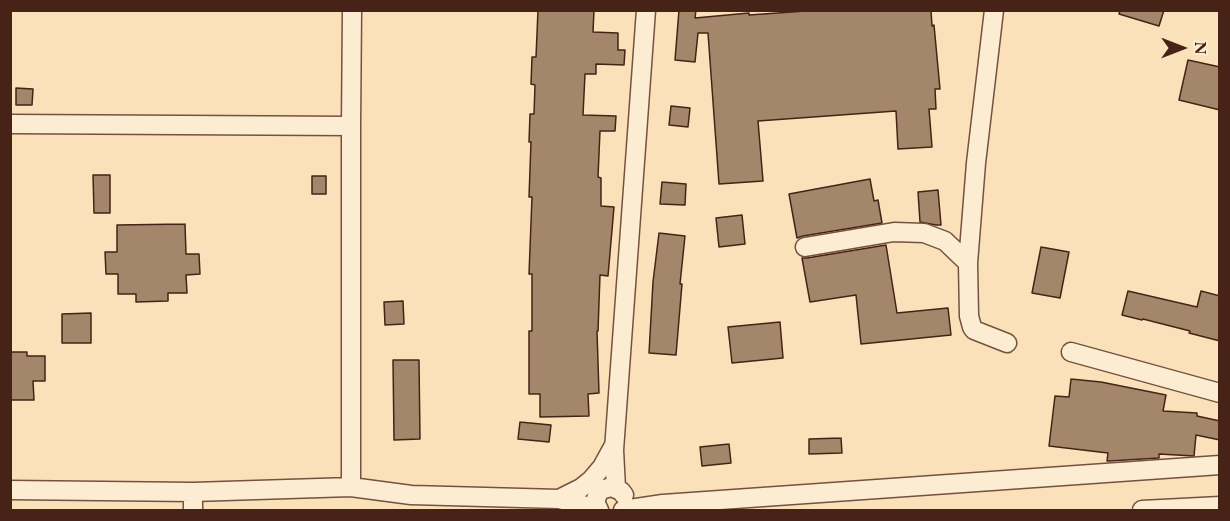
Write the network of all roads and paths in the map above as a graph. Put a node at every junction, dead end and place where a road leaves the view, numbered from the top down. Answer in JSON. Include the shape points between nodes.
{"nodes":[{"id":1,"x":352,"y":10,"type":"edge"},
{"id":2,"x":646,"y":10,"type":"edge"},
{"id":3,"x":991,"y":14,"type":"edge"},
{"id":4,"x":10,"y":124,"type":"edge"},
{"id":5,"x":351,"y":126,"type":"junction"},
{"id":6,"x":805,"y":247,"type":"dead end"},
{"id":7,"x":968,"y":263,"type":"junction"},
{"id":8,"x":1007,"y":343,"type":"dead end"},
{"id":9,"x":1071,"y":352,"type":"dead end"},
{"id":10,"x":1220,"y":393,"type":"edge"},
{"id":11,"x":615,"y":446,"type":"junction"},
{"id":12,"x":1220,"y":465,"type":"edge"},
{"id":13,"x":351,"y":487,"type":"junction"},
{"id":14,"x":10,"y":490,"type":"edge"},
{"id":15,"x":193,"y":492,"type":"junction"},
{"id":16,"x":561,"y":500,"type":"junction"},
{"id":17,"x":611,"y":501,"type":"edge"},
{"id":18,"x":411,"y":503,"type":"edge"},
{"id":19,"x":1220,"y":506,"type":"edge"},
{"id":20,"x":1180,"y":509,"type":"edge"},
{"id":21,"x":193,"y":510,"type":"edge"},
{"id":22,"x":1142,"y":510,"type":"edge"}],
"edges":[{"from":1,"to":5,"type":"street"},
{"from":2,"to":11,"type":"street"},
{"from":3,"to":7,"type":"street"},
{"from":4,"to":5,"type":"street"},
{"from":5,"to":13,"type":"street"},
{"from":6,"to":7,"type":"street","via":[[894,232],[924,233],[945,241]]},
{"from":7,"to":8,"type":"street","via":[[972,327]]},
{"from":9,"to":10,"type":"street"},
{"from":11,"to":16,"type":"street","via":[[591,480]]},
{"from":11,"to":17,"type":"street"},
{"from":12,"to":17,"type":"street","via":[[663,504]]},
{"from":13,"to":15,"type":"street"},
{"from":13,"to":18,"type":"street"},
{"from":14,"to":15,"type":"street"},
{"from":15,"to":21,"type":"street"},
{"from":16,"to":17,"type":"street"},
{"from":16,"to":18,"type":"street"},
{"from":19,"to":20,"type":"street"},
{"from":20,"to":22,"type":"street"}]}
